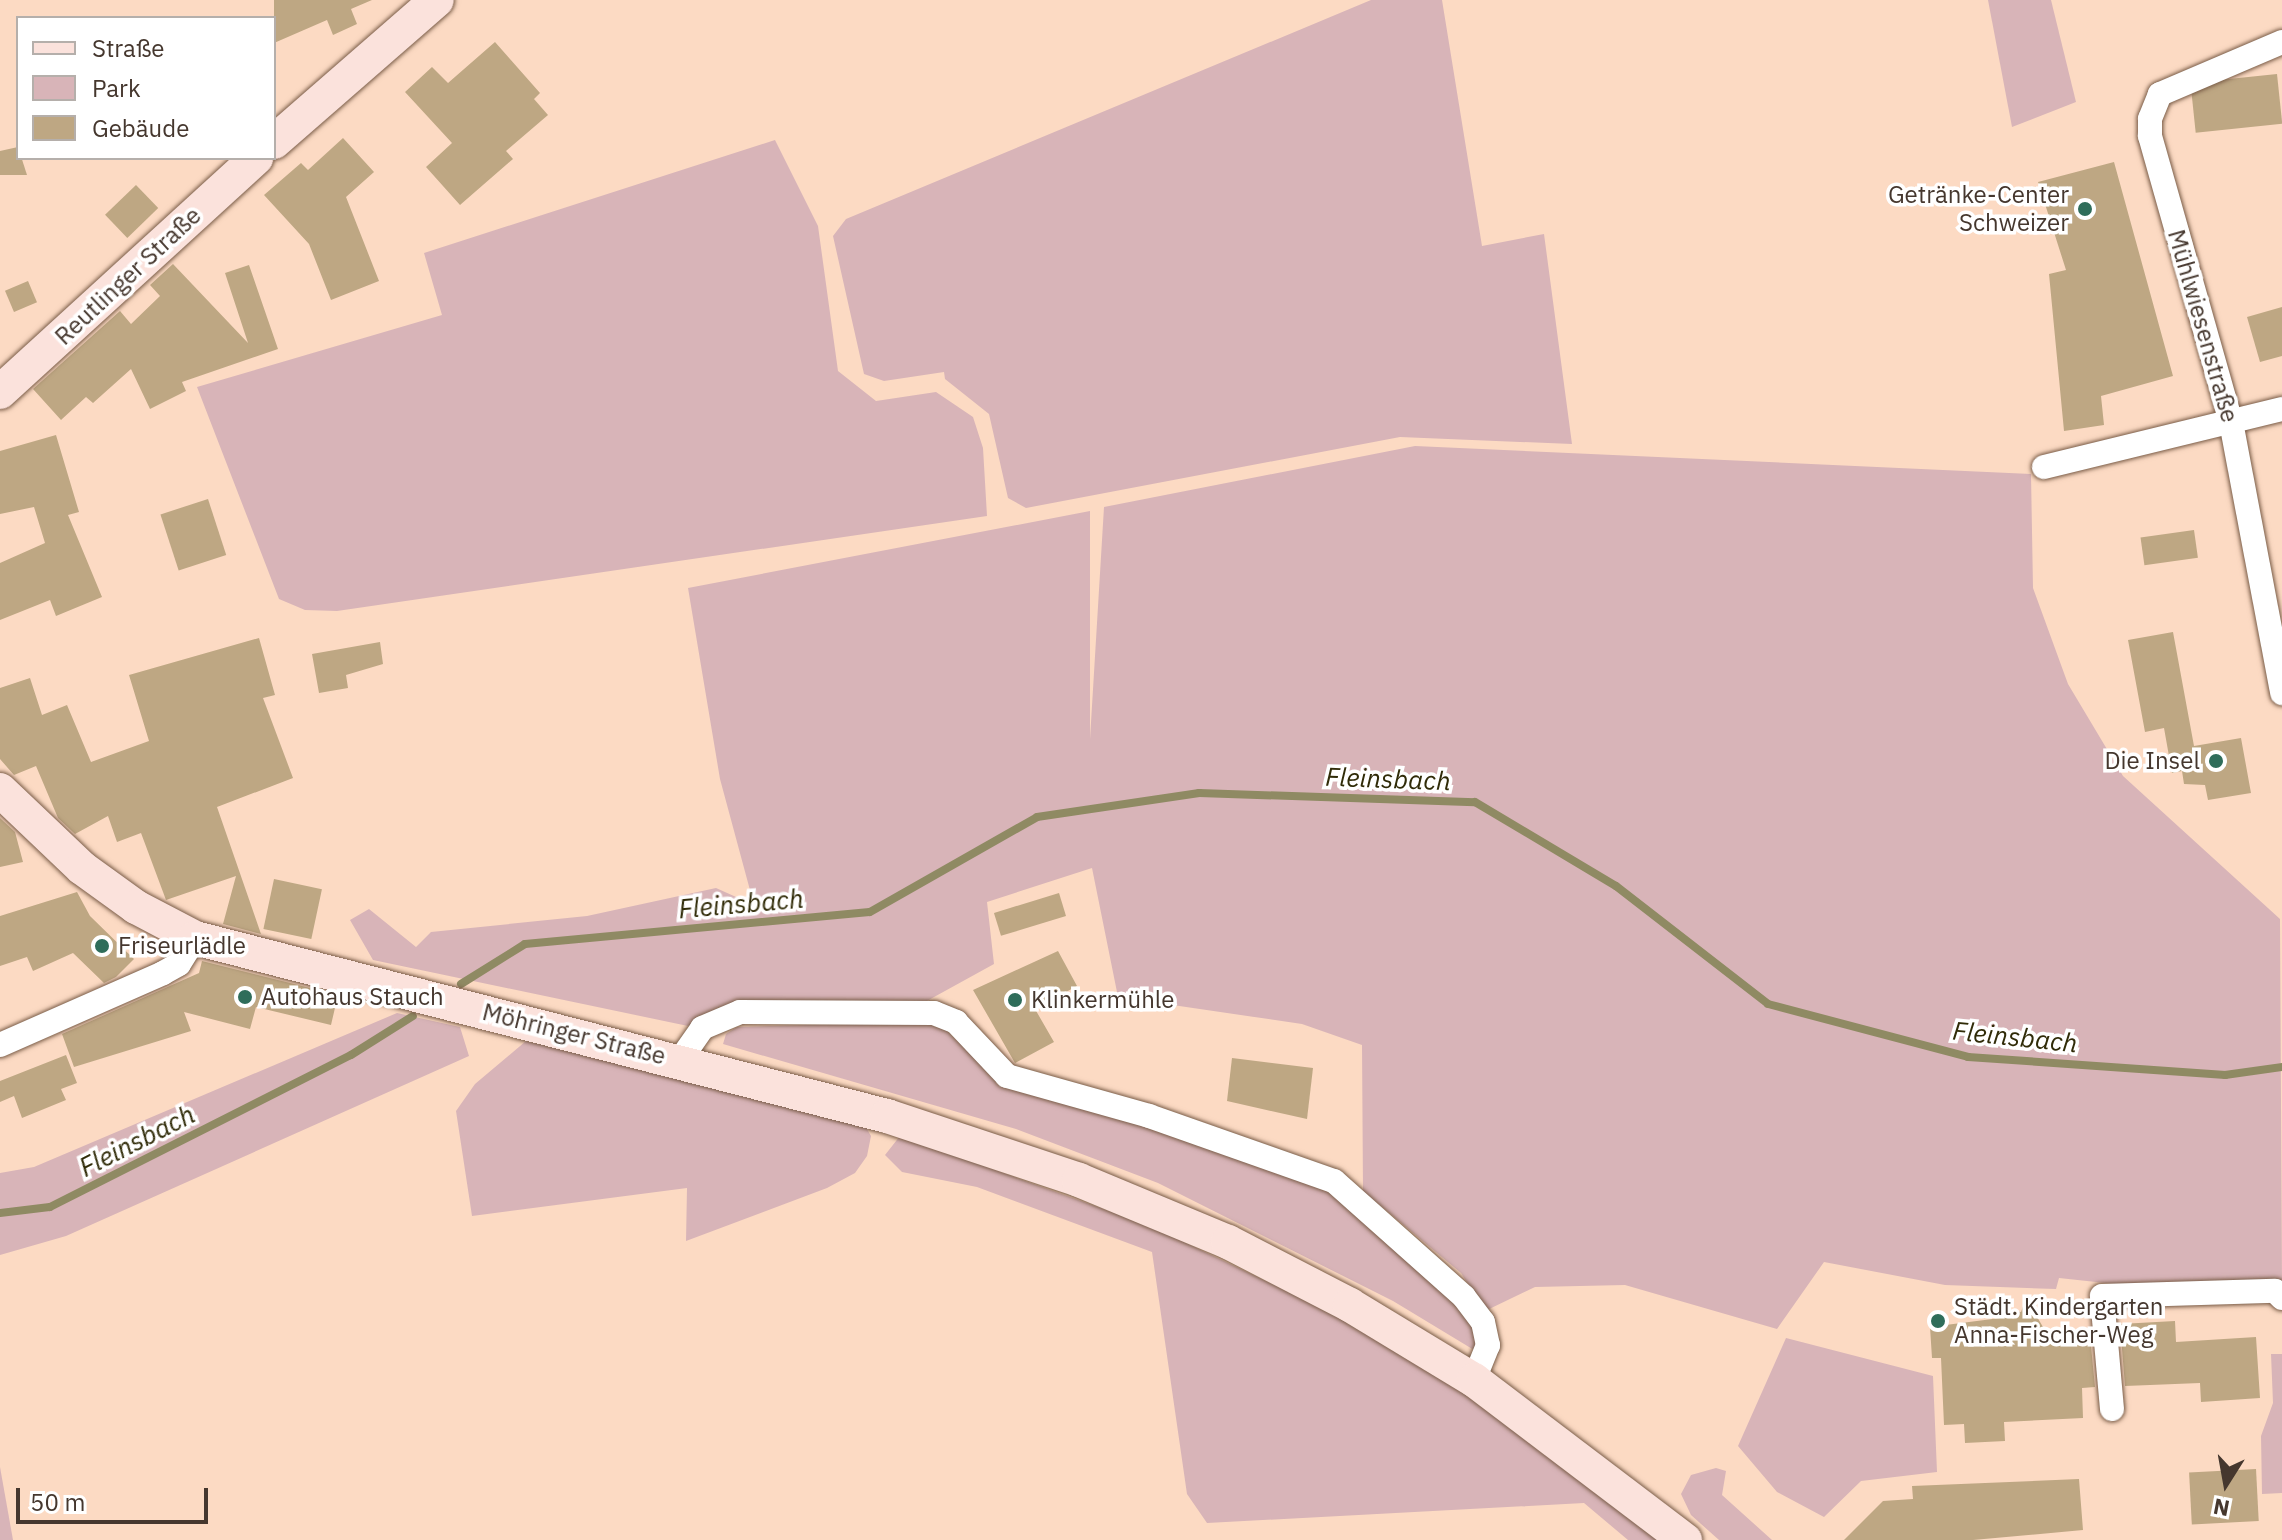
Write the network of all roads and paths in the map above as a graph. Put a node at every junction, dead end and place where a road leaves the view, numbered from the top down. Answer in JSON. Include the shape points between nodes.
{"nodes":[{"id":1,"x":437,"y":0,"type":"edge"},
{"id":2,"x":2282,"y":42,"type":"edge"},
{"id":3,"x":276,"y":140,"type":"edge"},
{"id":4,"x":254,"y":160,"type":"edge"},
{"id":5,"x":0,"y":392,"type":"edge"},
{"id":6,"x":2282,"y":409,"type":"edge"},
{"id":7,"x":2231,"y":422,"type":"junction"},
{"id":8,"x":2044,"y":467,"type":"dead end"},
{"id":9,"x":2282,"y":693,"type":"edge"},
{"id":10,"x":0,"y":790,"type":"edge"},
{"id":11,"x":195,"y":938,"type":"junction"},
{"id":12,"x":0,"y":1045,"type":"edge"},
{"id":13,"x":680,"y":1060,"type":"junction"},
{"id":14,"x":2282,"y":1298,"type":"edge"},
{"id":15,"x":1474,"y":1380,"type":"junction"},
{"id":16,"x":2112,"y":1409,"type":"dead end"},
{"id":17,"x":1685,"y":1540,"type":"edge"}],
"edges":[{"from":1,"to":3,"type":"main road"},
{"from":2,"to":7,"type":"street","name":"Mühlwiesenstraße","via":[[2160,94],[2153,104],[2150,136]]},
{"from":4,"to":5,"type":"main road","name":"Reutlinger Straße"},
{"from":6,"to":7,"type":"street"},
{"from":7,"to":8,"type":"street"},
{"from":7,"to":9,"type":"street","name":"Mühlwiesenstraße"},
{"from":10,"to":11,"type":"main road","name":"Möhringer Straße","via":[[82,868],[136,907]]},
{"from":11,"to":12,"type":"street","via":[[179,964],[163,973]]},
{"from":11,"to":13,"type":"main road","name":"Möhringer Straße"},
{"from":13,"to":15,"type":"main road","name":"Möhringer Straße","via":[[887,1116],[1079,1180],[1228,1242],[1350,1305]]},
{"from":13,"to":15,"type":"street","via":[[702,1028],[740,1012],[934,1013],[956,1022],[1007,1076],[1149,1116],[1334,1181],[1464,1297],[1483,1322],[1488,1345]]},
{"from":14,"to":16,"type":"street","via":[[2275,1291],[2102,1296]]},
{"from":15,"to":17,"type":"main road","name":"Möhringer Straße"}]}
